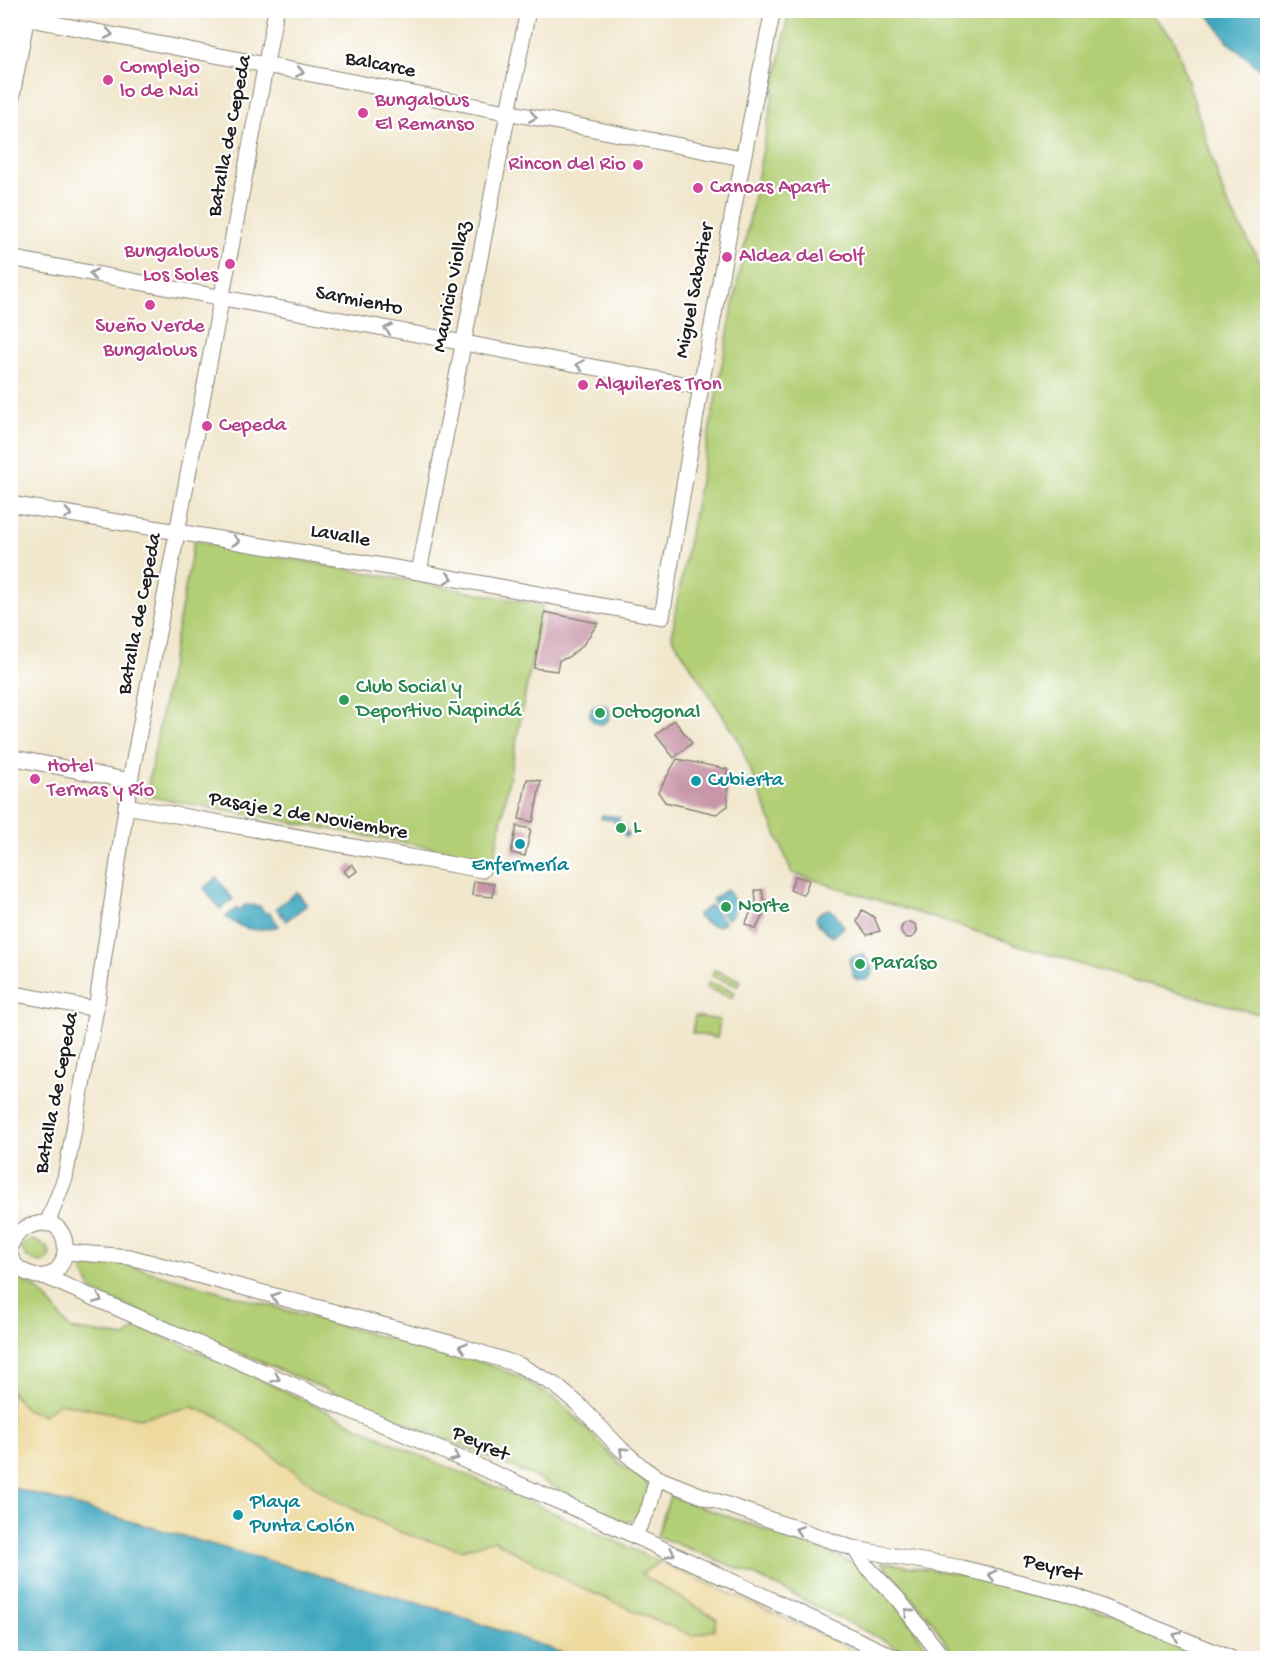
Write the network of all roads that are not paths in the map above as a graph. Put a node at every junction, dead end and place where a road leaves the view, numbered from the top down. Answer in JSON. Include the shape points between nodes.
{"nodes":[{"id":1,"x":276,"y":10,"type":"edge"},
{"id":2,"x":528,"y":10,"type":"edge"},
{"id":3,"x":773,"y":10,"type":"edge"},
{"id":4,"x":27,"y":14,"type":"edge"},
{"id":5,"x":10,"y":15,"type":"edge"},
{"id":6,"x":266,"y":65,"type":"junction"},
{"id":7,"x":10,"y":108,"type":"edge"},
{"id":8,"x":508,"y":112,"type":"junction"},
{"id":9,"x":742,"y":158,"type":"junction"},
{"id":10,"x":10,"y":258,"type":"edge"},
{"id":11,"x":222,"y":298,"type":"junction"},
{"id":12,"x":463,"y":343,"type":"junction"},
{"id":13,"x":699,"y":387,"type":"junction"},
{"id":14,"x":10,"y":504,"type":"edge"},
{"id":15,"x":178,"y":531,"type":"junction"},
{"id":16,"x":419,"y":572,"type":"junction"},
{"id":17,"x":662,"y":617,"type":"joint"},
{"id":18,"x":10,"y":758,"type":"edge"},
{"id":19,"x":130,"y":781,"type":"junction"},
{"id":20,"x":126,"y":806,"type":"junction"},
{"id":21,"x":482,"y":870,"type":"dead end"},
{"id":22,"x":10,"y":993,"type":"edge"},
{"id":23,"x":96,"y":1009,"type":"junction"},
{"id":24,"x":47,"y":1224,"type":"junction"},
{"id":25,"x":28,"y":1226,"type":"junction"},
{"id":26,"x":10,"y":1230,"type":"edge"},
{"id":27,"x":10,"y":1246,"type":"edge"},
{"id":28,"x":66,"y":1252,"type":"junction"},
{"id":29,"x":12,"y":1261,"type":"edge"},
{"id":30,"x":44,"y":1276,"type":"junction"},
{"id":31,"x":657,"y":1478,"type":"junction"},
{"id":32,"x":634,"y":1536,"type":"junction"},
{"id":33,"x":855,"y":1549,"type":"junction"},
{"id":34,"x":896,"y":1659,"type":"edge"},
{"id":35,"x":943,"y":1659,"type":"edge"},
{"id":36,"x":1230,"y":1659,"type":"edge"}],
"edges":[{"from":1,"to":6,"type":"street","name":"Batalla de Cepeda"},
{"from":2,"to":8,"type":"street","name":"Mauricio Viollaz"},
{"from":3,"to":9,"type":"street","name":"Miguel Sabatier"},
{"from":4,"to":5,"type":"street","name":"Balcarce"},
{"from":4,"to":6,"type":"street","name":"Balcarce","one_way":true},
{"from":4,"to":7,"type":"street"},
{"from":6,"to":8,"type":"street","name":"Balcarce","one_way":true},
{"from":6,"to":11,"type":"street","name":"Batalla de Cepeda"},
{"from":8,"to":9,"type":"street","name":"Balcarce","one_way":true},
{"from":8,"to":12,"type":"street","name":"Mauricio Viollaz"},
{"from":9,"to":13,"type":"street","name":"Miguel Sabatier"},
{"from":11,"to":10,"type":"street","name":"Sarmiento","one_way":true},
{"from":12,"to":11,"type":"street","name":"Sarmiento","one_way":true},
{"from":11,"to":15,"type":"street","name":"Batalla de Cepeda"},
{"from":13,"to":12,"type":"street","name":"Sarmiento","one_way":true},
{"from":12,"to":16,"type":"street","name":"Mauricio Viollaz"},
{"from":13,"to":17,"type":"street","name":"Miguel Sabatier"},
{"from":14,"to":15,"type":"street","name":"Lavalle","one_way":true},
{"from":15,"to":16,"type":"street","name":"Lavalle","one_way":true},
{"from":15,"to":19,"type":"street","name":"Batalla de Cepeda"},
{"from":16,"to":17,"type":"street","name":"Lavalle","one_way":true},
{"from":18,"to":19,"type":"street"},
{"from":19,"to":20,"type":"street","name":"Batalla de Cepeda"},
{"from":20,"to":21,"type":"street","name":"Pasaje 2 de Noviembre"},
{"from":20,"to":23,"type":"street","name":"Batalla de Cepeda"},
{"from":22,"to":23,"type":"street"},
{"from":23,"to":24,"type":"street","name":"Batalla de Cepeda","via":[[65,1178]]},
{"from":24,"to":25,"type":"street"},
{"from":24,"to":28,"type":"street","via":[[58,1228]]},
{"from":25,"to":26,"type":"street"},
{"from":25,"to":27,"type":"street","via":[[15,1234]]},
{"from":28,"to":30,"type":"street","via":[[56,1271]]},
{"from":31,"to":28,"type":"street","name":"Peyret","one_way":true,"via":[[627,1455],[555,1385],[519,1365],[130,1257]]},
{"from":29,"to":30,"type":"street","name":"Peyret","via":[[28,1274]]},
{"from":30,"to":32,"type":"street","name":"Peyret","one_way":true},
{"from":31,"to":32,"type":"street","via":[[650,1508]]},
{"from":33,"to":31,"type":"street","name":"Peyret","one_way":true},
{"from":32,"to":34,"type":"street","name":"Peyret","one_way":true},
{"from":35,"to":33,"type":"street","one_way":true},
{"from":36,"to":33,"type":"street","name":"Peyret","one_way":true,"via":[[1075,1596],[962,1568]]}]}
